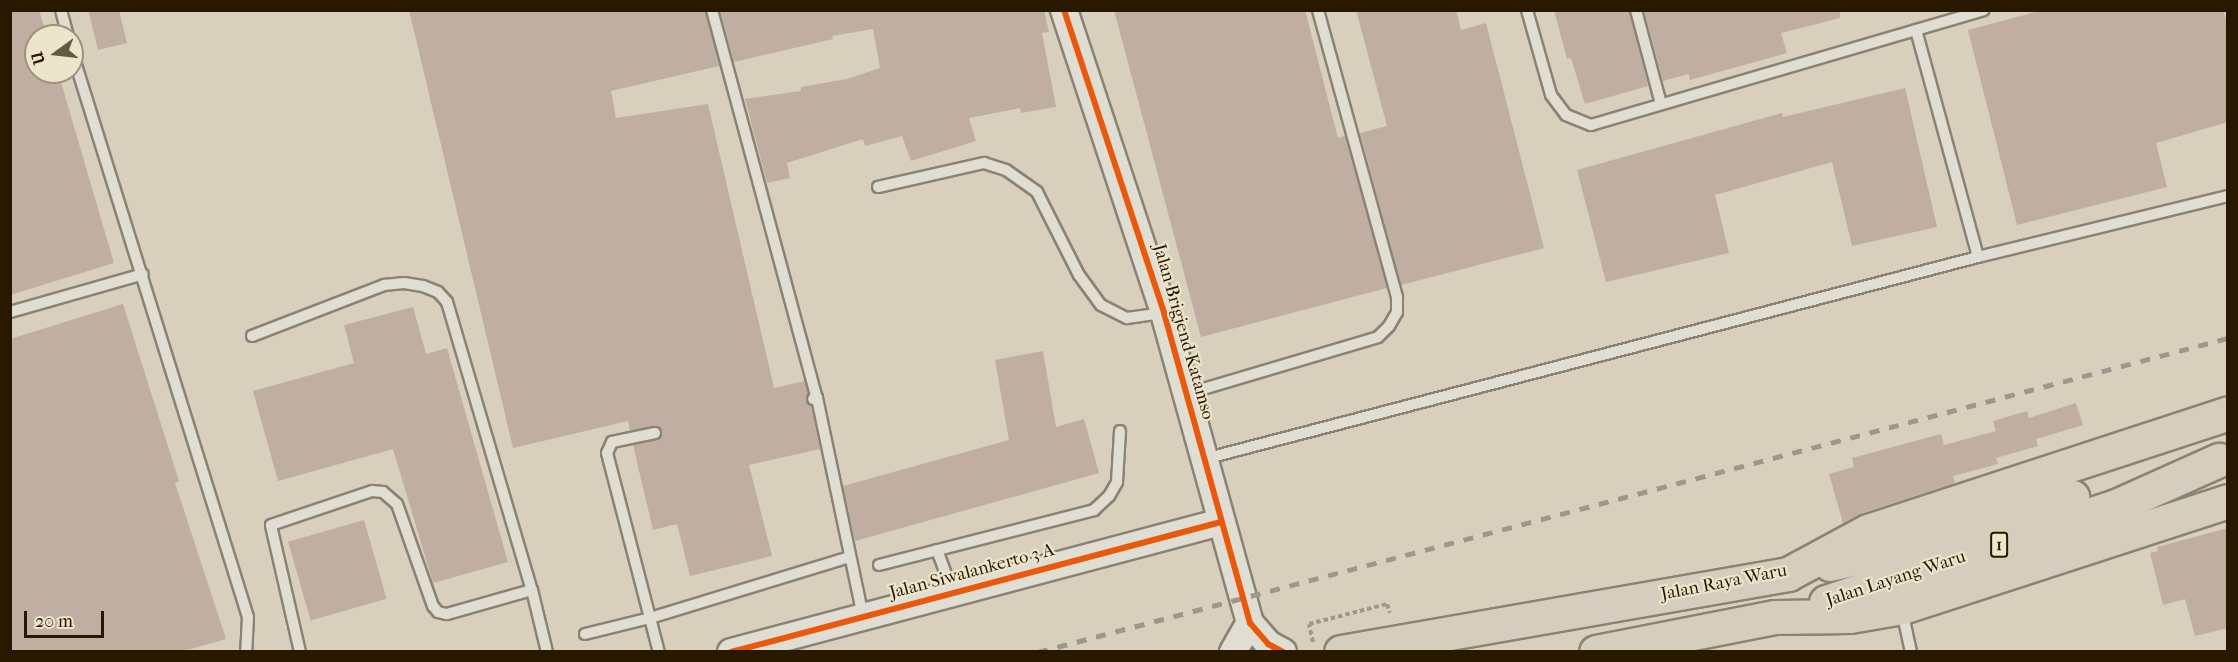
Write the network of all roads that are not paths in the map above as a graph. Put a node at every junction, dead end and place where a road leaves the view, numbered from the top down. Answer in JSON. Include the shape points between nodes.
{"nodes":[{"id":1,"x":712,"y":10,"type":"edge"},
{"id":2,"x":1064,"y":10,"type":"edge"},
{"id":3,"x":1318,"y":10,"type":"edge"},
{"id":4,"x":1527,"y":10,"type":"edge"},
{"id":5,"x":1636,"y":10,"type":"edge"},
{"id":6,"x":1983,"y":10,"type":"edge"},
{"id":7,"x":1916,"y":30,"type":"junction"},
{"id":8,"x":82,"y":84,"type":"edge"},
{"id":9,"x":1662,"y":104,"type":"junction"},
{"id":10,"x":878,"y":187,"type":"dead end"},
{"id":11,"x":2228,"y":196,"type":"edge"},
{"id":12,"x":1978,"y":257,"type":"junction"},
{"id":13,"x":143,"y":274,"type":"junction"},
{"id":14,"x":10,"y":312,"type":"edge"},
{"id":15,"x":1164,"y":313,"type":"junction"},
{"id":16,"x":252,"y":336,"type":"dead end"},
{"id":17,"x":1186,"y":394,"type":"junction"},
{"id":18,"x":2228,"y":413,"type":"edge"},
{"id":19,"x":1120,"y":431,"type":"dead end"},
{"id":20,"x":655,"y":433,"type":"dead end"},
{"id":21,"x":1203,"y":459,"type":"junction"},
{"id":22,"x":2223,"y":459,"type":"edge"},
{"id":23,"x":2228,"y":501,"type":"edge"},
{"id":24,"x":1221,"y":522,"type":"junction"},
{"id":25,"x":937,"y":550,"type":"junction"},
{"id":26,"x":849,"y":557,"type":"junction"},
{"id":27,"x":879,"y":565,"type":"dead end"},
{"id":28,"x":1788,"y":573,"type":"junction"},
{"id":29,"x":532,"y":590,"type":"junction"},
{"id":30,"x":953,"y":593,"type":"junction"},
{"id":31,"x":1902,"y":607,"type":"junction"},
{"id":32,"x":863,"y":616,"type":"junction"},
{"id":33,"x":1775,"y":617,"type":"junction"},
{"id":34,"x":650,"y":618,"type":"junction"},
{"id":35,"x":1250,"y":623,"type":"junction"},
{"id":36,"x":585,"y":634,"type":"dead end"},
{"id":37,"x":1328,"y":650,"type":"edge"},
{"id":38,"x":246,"y":651,"type":"edge"},
{"id":39,"x":300,"y":651,"type":"edge"},
{"id":40,"x":547,"y":651,"type":"edge"},
{"id":41,"x":659,"y":651,"type":"edge"},
{"id":42,"x":731,"y":651,"type":"edge"},
{"id":43,"x":1233,"y":651,"type":"edge"},
{"id":44,"x":1283,"y":651,"type":"edge"},
{"id":45,"x":1596,"y":651,"type":"edge"},
{"id":46,"x":1911,"y":651,"type":"edge"}],
"edges":[{"from":1,"to":26,"type":"lane","via":[[815,398]]},
{"from":2,"to":15,"type":"street","name":"Jalan Brigjend Katamso"},
{"from":3,"to":17,"type":"lane","via":[[1397,297],[1397,312],[1378,337]]},
{"from":4,"to":9,"type":"lane","via":[[1551,94],[1566,115],[1591,125]]},
{"from":5,"to":9,"type":"lane"},
{"from":6,"to":7,"type":"lane"},
{"from":7,"to":9,"type":"lane"},
{"from":7,"to":12,"type":"lane"},
{"from":8,"to":13,"type":"lane"},
{"from":10,"to":15,"type":"lane","via":[[984,163],[1006,170],[1037,192],[1078,275],[1101,305],[1127,318]]},
{"from":11,"to":12,"type":"lane"},
{"from":12,"to":21,"type":"lane"},
{"from":13,"to":14,"type":"lane"},
{"from":13,"to":38,"type":"lane","via":[[248,617]]},
{"from":15,"to":17,"type":"street","name":"Jalan Brigjend Katamso"},
{"from":16,"to":29,"type":"lane","via":[[384,285],[404,283],[438,292],[447,302]]},
{"from":17,"to":21,"type":"street","name":"Jalan Brigjend Katamso"},
{"from":18,"to":28,"type":"highway","name":"Jalan Raya Waru","via":[[1868,531]]},
{"from":19,"to":25,"type":"lane","via":[[1117,482],[1094,510]]},
{"from":20,"to":34,"type":"lane","via":[[612,442],[607,453]]},
{"from":21,"to":24,"type":"street","name":"Jalan Brigjend Katamso"},
{"from":22,"to":28,"type":"highway","name":"Jalan Layang Waru","number":"1","via":[[2108,486],[1942,538]]},
{"from":22,"to":33,"type":"highway","name":"Jalan Layang Waru","number":"1","via":[[2116,506]]},
{"from":23,"to":31,"type":"highway"},
{"from":24,"to":30,"type":"street","name":"Jalan Siwalankerto 3 A"},
{"from":24,"to":35,"type":"street","name":"Jalan Brigjend Katamso"},
{"from":25,"to":27,"type":"lane"},
{"from":25,"to":30,"type":"lane"},
{"from":26,"to":32,"type":"lane"},
{"from":26,"to":34,"type":"lane"},
{"from":28,"to":37,"type":"highway","name":"Jalan Raya Waru","number":"1"},
{"from":29,"to":39,"type":"lane","via":[[447,614],[438,612],[397,504],[383,492],[372,491],[271,525]]},
{"from":29,"to":40,"type":"lane"},
{"from":30,"to":32,"type":"street","name":"Jalan Siwalankerto 3 A"},
{"from":31,"to":33,"type":"highway","via":[[1850,616]]},
{"from":31,"to":46,"type":"lane"},
{"from":32,"to":42,"type":"street","name":"Jalan Siwalankerto 3 A"},
{"from":33,"to":45,"type":"highway","number":"1"},
{"from":34,"to":36,"type":"lane"},
{"from":34,"to":41,"type":"lane"},
{"from":35,"to":43,"type":"street"},
{"from":35,"to":44,"type":"street","name":"Jalan Brigjend Katamso","via":[[1268,644]]}]}
